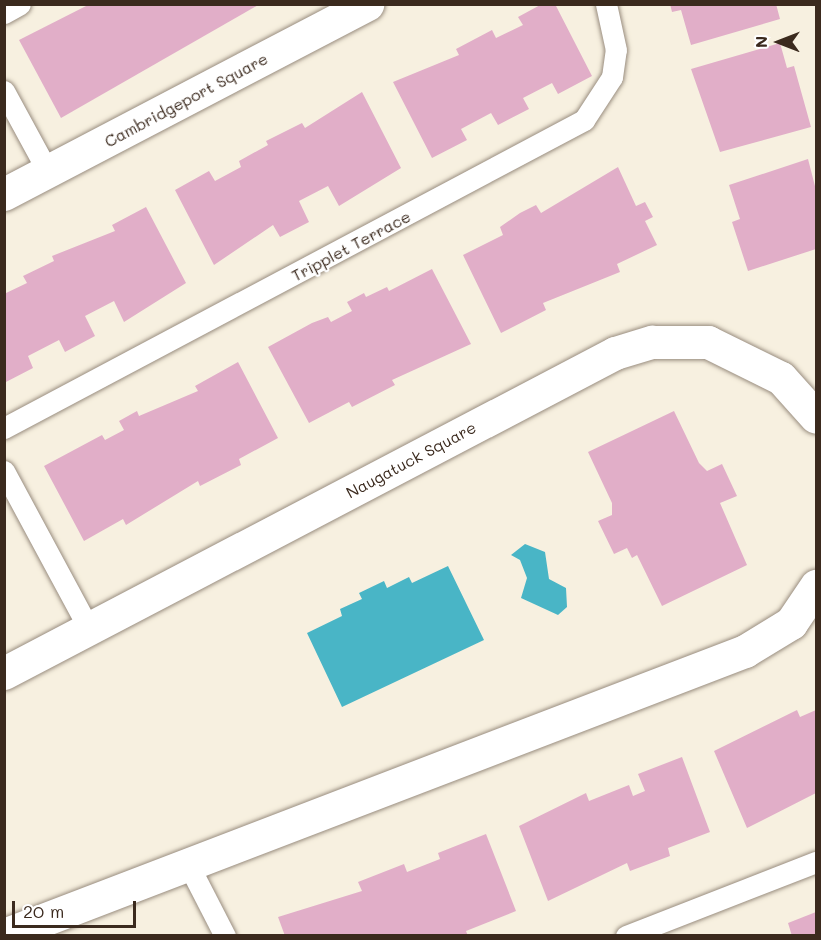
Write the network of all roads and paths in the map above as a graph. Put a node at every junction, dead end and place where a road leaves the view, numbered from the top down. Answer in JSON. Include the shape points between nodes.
{"nodes":[{"id":1,"x":20,"y":4,"type":"edge"},
{"id":2,"x":367,"y":4,"type":"edge"},
{"id":3,"x":606,"y":4,"type":"edge"},
{"id":4,"x":4,"y":13,"type":"edge"},
{"id":5,"x":4,"y":91,"type":"edge"},
{"id":6,"x":48,"y":172,"type":"junction"},
{"id":7,"x":4,"y":194,"type":"edge"},
{"id":8,"x":816,"y":417,"type":"edge"},
{"id":9,"x":4,"y":428,"type":"edge"},
{"id":10,"x":4,"y":471,"type":"edge"},
{"id":11,"x":816,"y":586,"type":"edge"},
{"id":12,"x":89,"y":629,"type":"junction"},
{"id":13,"x":4,"y":673,"type":"edge"},
{"id":14,"x":816,"y":862,"type":"edge"},
{"id":15,"x":189,"y":866,"type":"junction"},
{"id":16,"x":4,"y":935,"type":"edge"},
{"id":17,"x":225,"y":936,"type":"edge"},
{"id":18,"x":626,"y":936,"type":"edge"}],
"edges":[{"from":1,"to":4,"type":"lane"},
{"from":2,"to":6,"type":"street","name":"Cambridgeport Square"},
{"from":3,"to":9,"type":"lane","name":"Tripplet Terrace","via":[[616,50],[612,77],[584,120]]},
{"from":5,"to":6,"type":"lane"},
{"from":6,"to":7,"type":"street","name":"Cambridgeport Square"},
{"from":8,"to":12,"type":"street","name":"Naugatuck Square","via":[[782,378],[708,342],[652,342],[624,350]]},
{"from":10,"to":12,"type":"lane"},
{"from":11,"to":15,"type":"street","via":[[791,624],[745,651]]},
{"from":12,"to":13,"type":"street","name":"Naugatuck Square"},
{"from":14,"to":18,"type":"lane"},
{"from":15,"to":16,"type":"street"},
{"from":15,"to":17,"type":"lane"}]}
